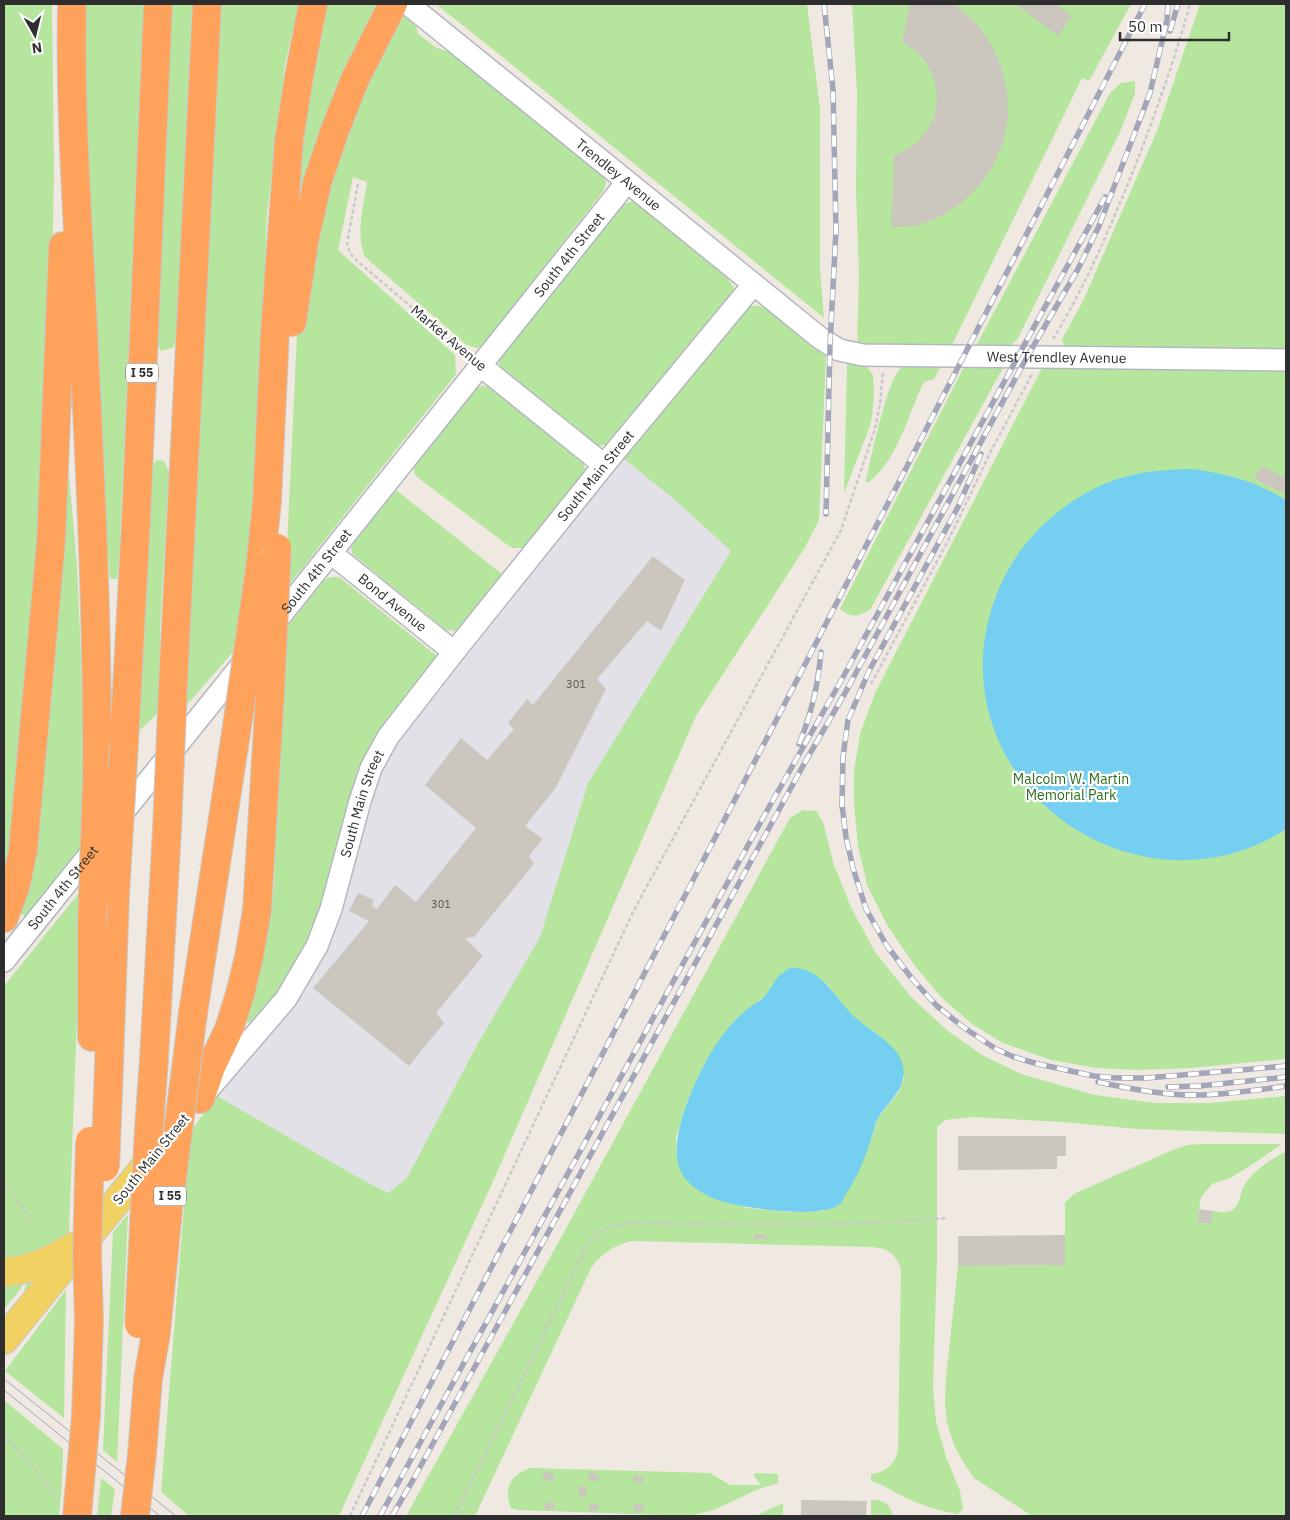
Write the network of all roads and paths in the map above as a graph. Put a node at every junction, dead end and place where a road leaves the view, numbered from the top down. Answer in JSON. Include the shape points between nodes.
{"nodes":[{"id":1,"x":60,"y":4,"type":"edge"},
{"id":2,"x":72,"y":4,"type":"edge"},
{"id":3,"x":158,"y":4,"type":"edge"},
{"id":4,"x":206,"y":4,"type":"edge"},
{"id":5,"x":313,"y":4,"type":"edge"},
{"id":6,"x":393,"y":4,"type":"edge"},
{"id":7,"x":408,"y":4,"type":"edge"},
{"id":8,"x":71,"y":56,"type":"junction"},
{"id":9,"x":75,"y":158,"type":"junction"},
{"id":10,"x":627,"y":182,"type":"junction"},
{"id":11,"x":358,"y":184,"type":"dead end"},
{"id":12,"x":753,"y":285,"type":"junction"},
{"id":13,"x":283,"y":331,"type":"junction"},
{"id":14,"x":830,"y":345,"type":"joint"},
{"id":15,"x":885,"y":356,"type":"junction"},
{"id":16,"x":1286,"y":360,"type":"edge"},
{"id":17,"x":481,"y":366,"type":"junction"},
{"id":18,"x":604,"y":466,"type":"junction"},
{"id":19,"x":267,"y":501,"type":"junction"},
{"id":20,"x":331,"y":553,"type":"junction"},
{"id":21,"x":454,"y":652,"type":"junction"},
{"id":22,"x":4,"y":918,"type":"edge"},
{"id":23,"x":4,"y":961,"type":"edge"},
{"id":24,"x":200,"y":1099,"type":"junction"},
{"id":25,"x":4,"y":1185,"type":"edge"},
{"id":26,"x":947,"y":1218,"type":"dead end"},
{"id":27,"x":31,"y":1223,"type":"dead end"},
{"id":28,"x":88,"y":1237,"type":"junction"},
{"id":29,"x":4,"y":1272,"type":"edge"},
{"id":30,"x":89,"y":1320,"type":"junction"},
{"id":31,"x":4,"y":1340,"type":"edge"},
{"id":32,"x":148,"y":1379,"type":"junction"},
{"id":33,"x":4,"y":1435,"type":"edge"},
{"id":34,"x":67,"y":1510,"type":"edge"},
{"id":35,"x":135,"y":1516,"type":"edge"},
{"id":36,"x":350,"y":1516,"type":"edge"},
{"id":37,"x":455,"y":1516,"type":"edge"}],
"edges":[{"from":1,"to":8,"type":"highway"},
{"from":2,"to":8,"type":"highway","number":"I 55"},
{"from":3,"to":30,"type":"highway","number":"I 55","bridge":true,"via":[[101,1253]]},
{"from":4,"to":32,"type":"highway","number":"I 55","bridge":true,"via":[[167,829],[139,1332]]},
{"from":5,"to":13,"type":"highway","via":[[289,140]]},
{"from":6,"to":13,"type":"highway","via":[[355,79],[318,180]]},
{"from":7,"to":10,"type":"street","name":"Trendley Avenue"},
{"from":8,"to":9,"type":"highway","number":"I 55"},
{"from":9,"to":22,"type":"highway","via":[[65,203],[51,542],[23,850]]},
{"from":9,"to":30,"type":"highway","number":"I 55","bridge":true,"via":[[97,678],[87,1254]]},
{"from":10,"to":12,"type":"street","name":"Trendley Avenue"},
{"from":10,"to":17,"type":"street","name":"South 4th Street"},
{"from":11,"to":17,"type":"path","name":"Market Avenue","via":[[347,243],[350,252]]},
{"from":12,"to":14,"type":"street","name":"Trendley Avenue"},
{"from":12,"to":18,"type":"street","name":"South Main Street"},
{"from":13,"to":19,"type":"highway","number":"I 55","via":[[288,359],[271,401]]},
{"from":14,"to":15,"type":"street","name":"West Trendley Avenue","via":[[851,353]]},
{"from":15,"to":16,"type":"street","name":"West Trendley Avenue"},
{"from":15,"to":36,"type":"path","via":[[875,429],[841,530],[633,912]]},
{"from":17,"to":18,"type":"street","name":"Market Avenue"},
{"from":17,"to":20,"type":"street","name":"South 4th Street"},
{"from":18,"to":21,"type":"street","name":"South Main Street"},
{"from":19,"to":24,"type":"highway","bridge":true,"via":[[277,529],[277,548],[257,900],[240,994]]},
{"from":19,"to":32,"type":"highway","number":"I 55","bridge":true,"via":[[236,734],[192,1013]]},
{"from":20,"to":21,"type":"street","name":"Bond Avenue"},
{"from":20,"to":23,"type":"street","name":"South 4th Street"},
{"from":21,"to":24,"type":"street","name":"South Main Street","via":[[388,737],[371,768],[318,946],[286,999]]},
{"from":24,"to":28,"type":"main road","name":"South Main Street"},
{"from":25,"to":27,"type":"path"},
{"from":26,"to":37,"type":"path","via":[[849,1224],[630,1223],[611,1226],[597,1233],[588,1243]]},
{"from":28,"to":29,"type":"main road","via":[[39,1264]]},
{"from":28,"to":31,"type":"main road","name":"South Main Street"},
{"from":30,"to":34,"type":"highway","number":"I 55","bridge":true,"via":[[86,1416]]},
{"from":32,"to":35,"type":"highway","number":"I 55","bridge":true},
{"from":33,"to":34,"type":"path"}]}
